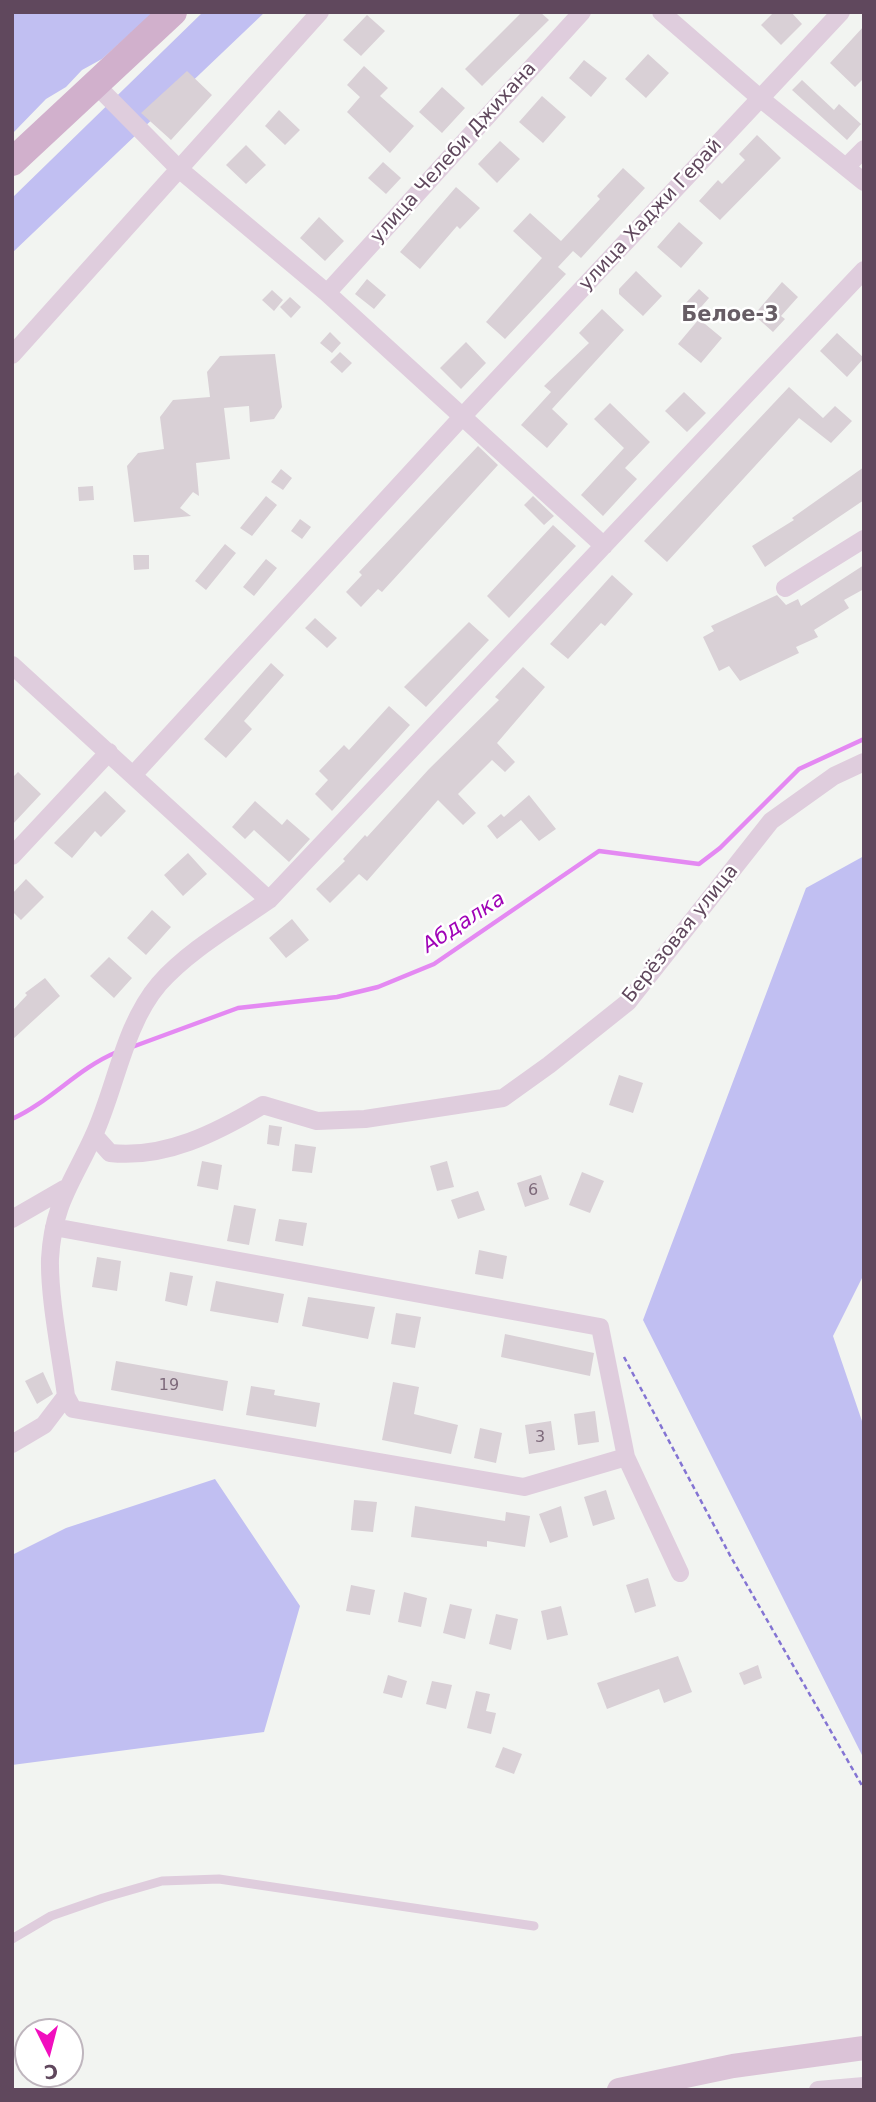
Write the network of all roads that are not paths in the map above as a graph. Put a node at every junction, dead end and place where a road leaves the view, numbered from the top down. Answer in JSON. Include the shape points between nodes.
{"nodes":[{"id":1,"x":173,"y":12,"type":"edge"},
{"id":2,"x":320,"y":12,"type":"edge"},
{"id":3,"x":582,"y":12,"type":"edge"},
{"id":4,"x":661,"y":12,"type":"edge"},
{"id":5,"x":841,"y":12,"type":"edge"},
{"id":6,"x":95,"y":85,"type":"junction"},
{"id":7,"x":761,"y":99,"type":"junction"},
{"id":8,"x":864,"y":149,"type":"edge"},
{"id":9,"x":12,"y":162,"type":"edge"},
{"id":10,"x":847,"y":166,"type":"junction"},
{"id":11,"x":179,"y":169,"type":"junction"},
{"id":12,"x":864,"y":181,"type":"edge"},
{"id":13,"x":864,"y":270,"type":"edge"},
{"id":14,"x":327,"y":293,"type":"junction"},
{"id":15,"x":12,"y":355,"type":"edge"},
{"id":16,"x":461,"y":418,"type":"junction"},
{"id":17,"x":864,"y":539,"type":"edge"},
{"id":18,"x":604,"y":546,"type":"junction"},
{"id":19,"x":785,"y":588,"type":"dead end"},
{"id":20,"x":12,"y":665,"type":"edge"},
{"id":21,"x":109,"y":752,"type":"junction"},
{"id":22,"x":864,"y":762,"type":"edge"},
{"id":23,"x":134,"y":774,"type":"junction"},
{"id":24,"x":12,"y":856,"type":"edge"},
{"id":25,"x":269,"y":900,"type":"junction"},
{"id":26,"x":94,"y":1135,"type":"junction"},
{"id":27,"x":64,"y":1189,"type":"junction"},
{"id":28,"x":12,"y":1219,"type":"edge"},
{"id":29,"x":54,"y":1227,"type":"junction"},
{"id":30,"x":66,"y":1396,"type":"junction"},
{"id":31,"x":12,"y":1444,"type":"edge"},
{"id":32,"x":626,"y":1457,"type":"junction"},
{"id":33,"x":680,"y":1573,"type":"dead end"},
{"id":34,"x":534,"y":1926,"type":"dead end"},
{"id":35,"x":12,"y":1939,"type":"edge"},
{"id":36,"x":864,"y":2048,"type":"edge"},
{"id":37,"x":864,"y":2086,"type":"edge"},
{"id":38,"x":619,"y":2090,"type":"edge"},
{"id":39,"x":818,"y":2090,"type":"edge"}],
"edges":[{"from":1,"to":6,"type":"main road"},
{"from":2,"to":11,"type":"street"},
{"from":3,"to":14,"type":"street","name":"улица Челеби Джихана"},
{"from":4,"to":7,"type":"street"},
{"from":5,"to":7,"type":"street","name":"улица Хаджи Герай"},
{"from":6,"to":9,"type":"main road"},
{"from":6,"to":11,"type":"street"},
{"from":7,"to":10,"type":"street"},
{"from":7,"to":16,"type":"street","name":"улица Хаджи Герай"},
{"from":8,"to":10,"type":"street"},
{"from":10,"to":12,"type":"street"},
{"from":11,"to":14,"type":"street"},
{"from":11,"to":15,"type":"street"},
{"from":13,"to":18,"type":"street"},
{"from":14,"to":16,"type":"street"},
{"from":16,"to":18,"type":"street"},
{"from":16,"to":23,"type":"street","name":"улица Хаджи Герай"},
{"from":17,"to":19,"type":"street"},
{"from":18,"to":25,"type":"street"},
{"from":20,"to":21,"type":"street"},
{"from":21,"to":23,"type":"street"},
{"from":21,"to":24,"type":"street"},
{"from":22,"to":26,"type":"street","name":"Берёзовая улица","via":[[834,776],[771,821],[628,1002],[503,1098],[365,1119],[317,1121],[263,1105],[205,1138],[133,1156],[110,1153]]},
{"from":23,"to":25,"type":"street"},
{"from":25,"to":26,"type":"street","via":[[178,965],[157,986],[140,1016]]},
{"from":26,"to":27,"type":"street"},
{"from":27,"to":28,"type":"street"},
{"from":27,"to":29,"type":"street"},
{"from":29,"to":30,"type":"street","via":[[50,1261]]},
{"from":29,"to":32,"type":"street","via":[[600,1326]]},
{"from":30,"to":31,"type":"street","via":[[44,1425]]},
{"from":30,"to":32,"type":"street","via":[[73,1409],[524,1487]]},
{"from":32,"to":33,"type":"street"},
{"from":34,"to":35,"type":"lane","via":[[219,1879],[162,1881],[103,1898],[51,1916]]},
{"from":36,"to":38,"type":"main road","via":[[733,2066]]},
{"from":37,"to":39,"type":"street"}]}
